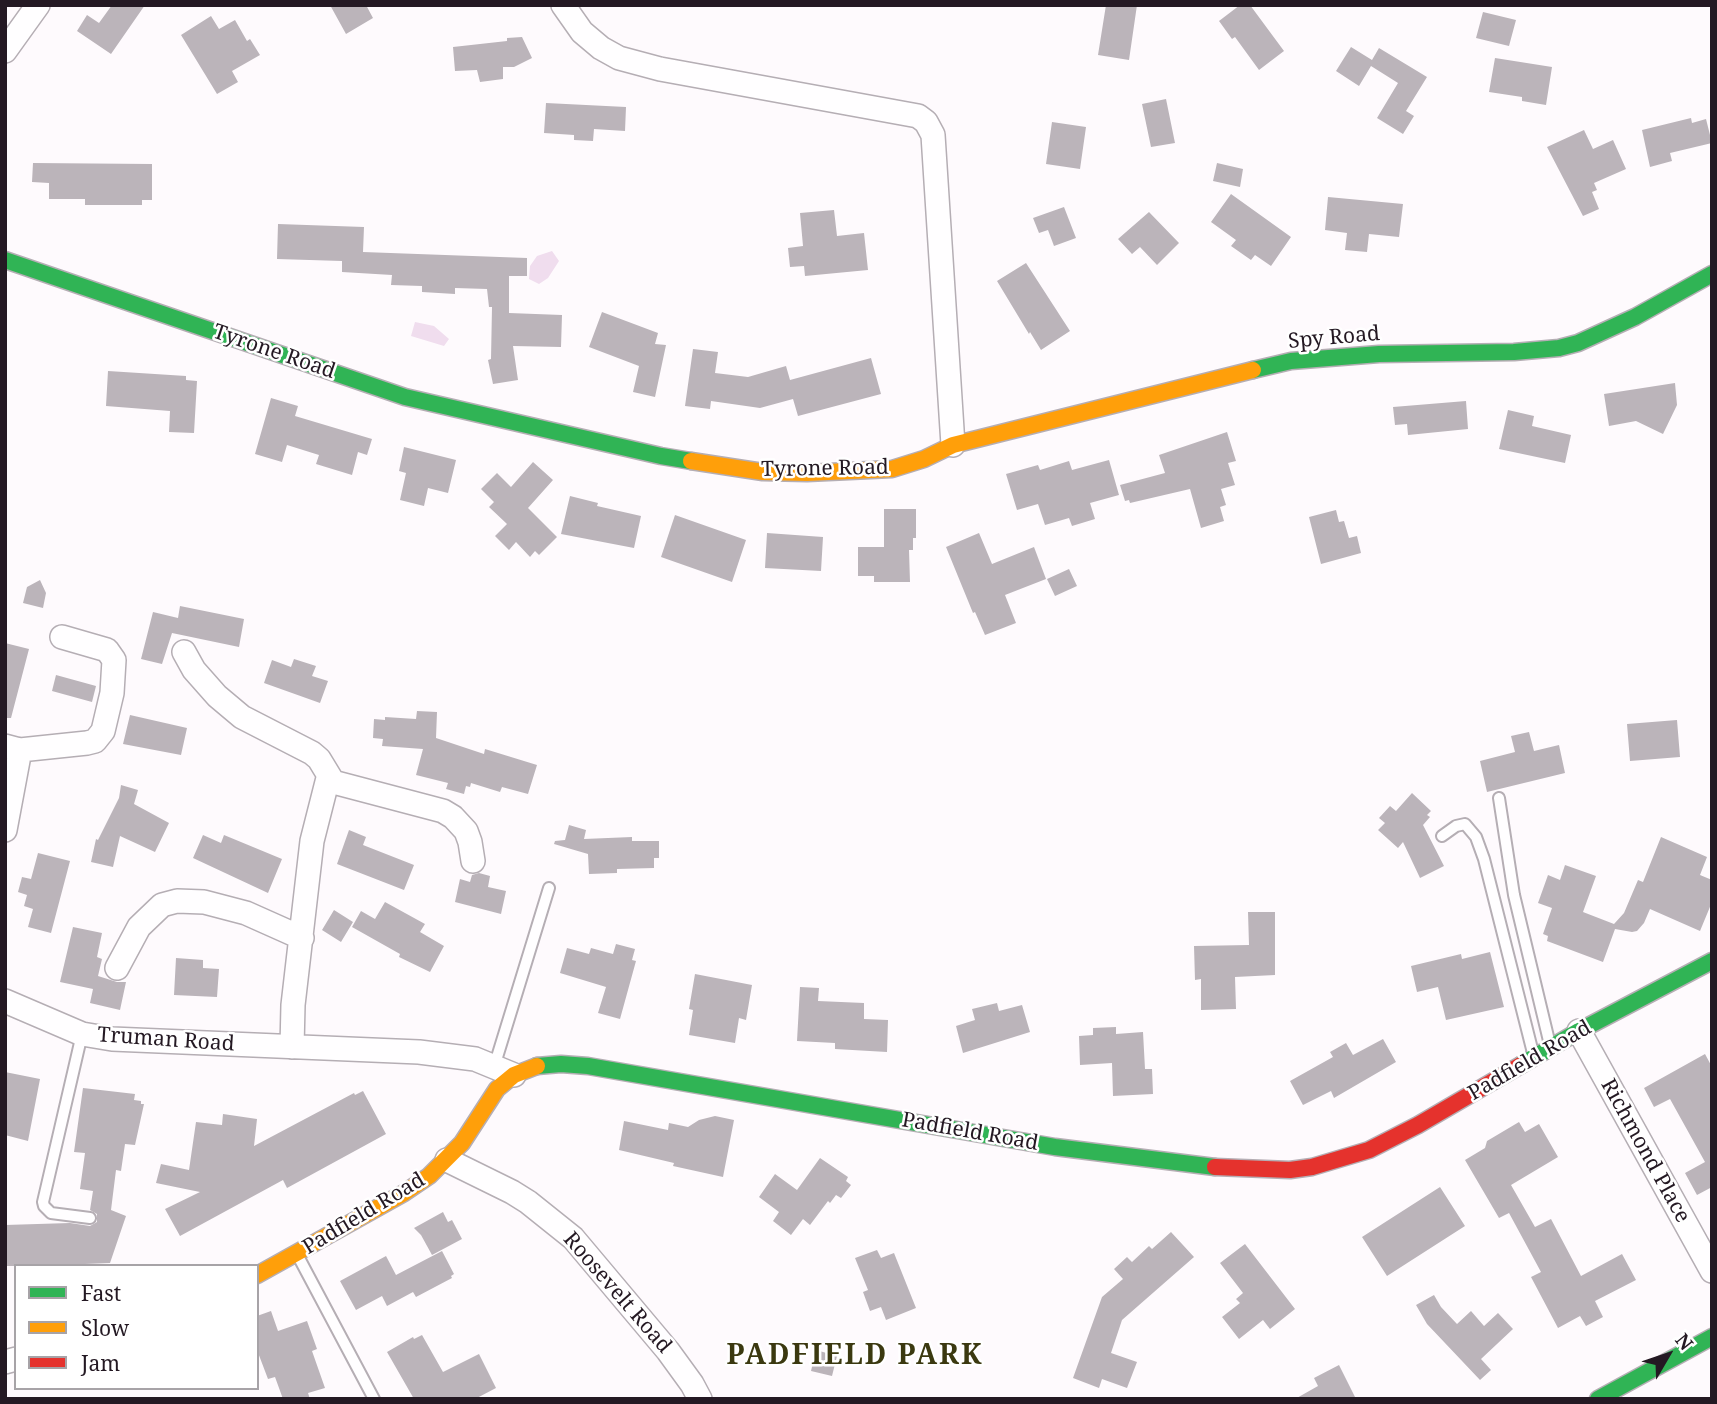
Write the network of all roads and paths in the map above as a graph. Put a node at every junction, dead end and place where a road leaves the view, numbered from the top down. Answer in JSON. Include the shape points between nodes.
{"nodes":[{"id":1,"x":38,"y":5,"type":"edge"},
{"id":2,"x":563,"y":5,"type":"edge"},
{"id":3,"x":5,"y":51,"type":"edge"},
{"id":4,"x":5,"y":260,"type":"edge"},
{"id":5,"x":1712,"y":274,"type":"edge"},
{"id":6,"x":953,"y":445,"type":"junction"},
{"id":7,"x":62,"y":637,"type":"dead end"},
{"id":8,"x":184,"y":652,"type":"dead end"},
{"id":9,"x":13,"y":748,"type":"edge"},
{"id":10,"x":328,"y":778,"type":"junction"},
{"id":11,"x":1499,"y":798,"type":"dead end"},
{"id":12,"x":5,"y":830,"type":"edge"},
{"id":13,"x":1442,"y":836,"type":"dead end"},
{"id":14,"x":473,"y":861,"type":"dead end"},
{"id":15,"x":549,"y":888,"type":"dead end"},
{"id":16,"x":302,"y":938,"type":"junction"},
{"id":17,"x":1712,"y":961,"type":"edge"},
{"id":18,"x":117,"y":968,"type":"dead end"},
{"id":19,"x":5,"y":1001,"type":"edge"},
{"id":20,"x":1579,"y":1031,"type":"junction"},
{"id":21,"x":82,"y":1034,"type":"junction"},
{"id":22,"x":292,"y":1047,"type":"junction"},
{"id":23,"x":1551,"y":1048,"type":"junction"},
{"id":24,"x":1534,"y":1057,"type":"junction"},
{"id":25,"x":504,"y":1071,"type":"junction"},
{"id":26,"x":447,"y":1160,"type":"junction"},
{"id":27,"x":90,"y":1218,"type":"dead end"},
{"id":28,"x":297,"y":1254,"type":"junction"},
{"id":29,"x":1712,"y":1270,"type":"edge"},
{"id":30,"x":259,"y":1274,"type":"edge"},
{"id":31,"x":1712,"y":1337,"type":"edge"},
{"id":32,"x":374,"y":1399,"type":"edge"},
{"id":33,"x":700,"y":1399,"type":"edge"},
{"id":34,"x":1598,"y":1399,"type":"edge"}],
"edges":[{"from":1,"to":3,"type":"street"},
{"from":2,"to":6,"type":"street","via":[[582,32],[619,58],[918,116],[926,122],[933,135]]},
{"from":4,"to":6,"type":"street","name":"Tyrone Road","via":[[405,397],[661,456],[763,472],[848,473],[906,466]]},
{"from":5,"to":6,"type":"street","name":"Spy Road","via":[[1604,332],[1559,348],[1291,361]]},
{"from":7,"to":9,"type":"street","via":[[107,650],[114,660],[103,732],[88,743]]},
{"from":8,"to":10,"type":"street","via":[[225,703],[242,717],[312,753]]},
{"from":9,"to":12,"type":"street"},
{"from":10,"to":14,"type":"street","via":[[340,786],[443,811],[466,831]]},
{"from":10,"to":16,"type":"street","via":[[312,841]]},
{"from":11,"to":23,"type":"lane","via":[[1514,895]]},
{"from":13,"to":24,"type":"lane","via":[[1465,824],[1476,837]]},
{"from":15,"to":25,"type":"lane"},
{"from":16,"to":18,"type":"street","via":[[246,913],[204,902],[177,901],[162,905],[139,927]]},
{"from":16,"to":22,"type":"street"},
{"from":17,"to":20,"type":"street","name":"Padfield Road"},
{"from":19,"to":21,"type":"street","name":"Truman Road"},
{"from":20,"to":23,"type":"street","name":"Padfield Road"},
{"from":20,"to":29,"type":"street","name":"Richmond Place"},
{"from":21,"to":22,"type":"street","name":"Truman Road"},
{"from":21,"to":27,"type":"lane","via":[[43,1202],[51,1213]]},
{"from":22,"to":25,"type":"street","name":"Truman Road","via":[[419,1052],[475,1059]]},
{"from":23,"to":24,"type":"street","name":"Padfield Road"},
{"from":24,"to":25,"type":"street","name":"Padfield Road","via":[[1368,1150],[1290,1170],[1222,1168],[1055,1147],[588,1066],[561,1064]]},
{"from":25,"to":26,"type":"street","name":"Padfield Road"},
{"from":26,"to":28,"type":"street","name":"Padfield Road","via":[[404,1194]]},
{"from":26,"to":33,"type":"street","name":"Roosevelt Road","via":[[528,1202],[573,1238],[668,1351]]},
{"from":28,"to":30,"type":"street","name":"Padfield Road"},
{"from":28,"to":32,"type":"lane"},
{"from":31,"to":34,"type":"street"}]}
